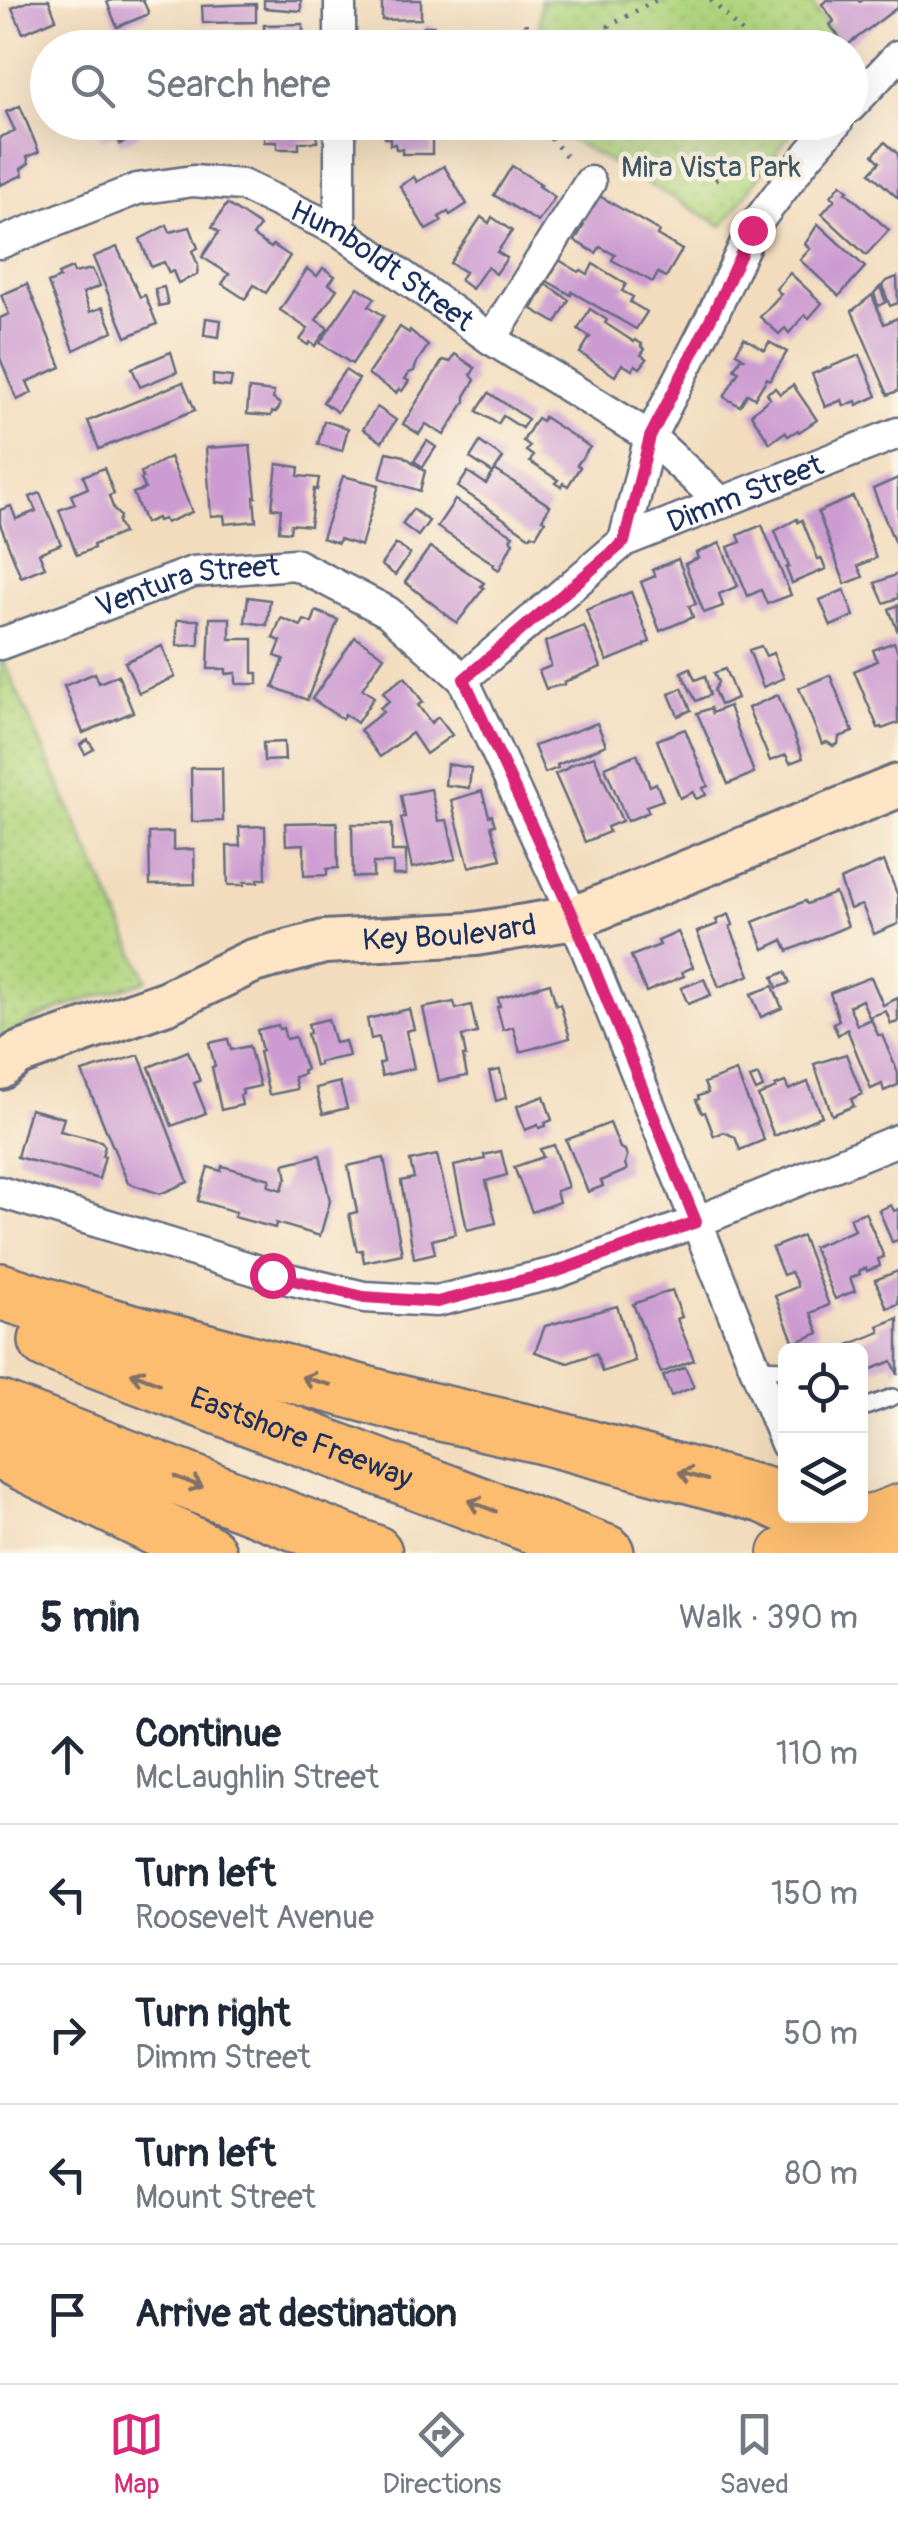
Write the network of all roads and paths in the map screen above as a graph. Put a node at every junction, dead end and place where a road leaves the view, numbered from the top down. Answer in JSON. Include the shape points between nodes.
{"nodes":[{"id":1,"x":340,"y":0,"type":"edge"},
{"id":2,"x":656,"y":0,"type":"edge"},
{"id":3,"x":712,"y":0,"type":"edge"},
{"id":4,"x":526,"y":23,"type":"dead end"},
{"id":5,"x":340,"y":30,"type":"edge"},
{"id":6,"x":526,"y":30,"type":"edge"},
{"id":7,"x":610,"y":30,"type":"edge"},
{"id":8,"x":740,"y":30,"type":"edge"},
{"id":9,"x":898,"y":56,"type":"edge"},
{"id":10,"x":868,"y":88,"type":"edge"},
{"id":11,"x":340,"y":140,"type":"edge"},
{"id":12,"x":553,"y":140,"type":"edge"},
{"id":13,"x":821,"y":140,"type":"edge"},
{"id":14,"x":756,"y":176,"type":"dead end"},
{"id":15,"x":715,"y":180,"type":"dead end"},
{"id":16,"x":590,"y":182,"type":"joint"},
{"id":17,"x":340,"y":230,"type":"junction"},
{"id":18,"x":0,"y":244,"type":"edge"},
{"id":19,"x":490,"y":339,"type":"junction"},
{"id":20,"x":898,"y":433,"type":"edge"},
{"id":21,"x":650,"y":437,"type":"junction"},
{"id":22,"x":722,"y":502,"type":"junction"},
{"id":23,"x":624,"y":542,"type":"junction"},
{"id":24,"x":0,"y":644,"type":"edge"},
{"id":25,"x":464,"y":679,"type":"junction"},
{"id":26,"x":898,"y":786,"type":"edge"},
{"id":27,"x":574,"y":918,"type":"junction"},
{"id":28,"x":0,"y":1068,"type":"edge"},
{"id":29,"x":898,"y":1140,"type":"edge"},
{"id":30,"x":0,"y":1192,"type":"edge"},
{"id":31,"x":696,"y":1222,"type":"junction"},
{"id":32,"x":0,"y":1291,"type":"edge"},
{"id":33,"x":0,"y":1323,"type":"edge"},
{"id":34,"x":771,"y":1368,"type":"edge"},
{"id":35,"x":893,"y":1397,"type":"dead end"},
{"id":36,"x":868,"y":1406,"type":"edge"},
{"id":37,"x":0,"y":1409,"type":"edge"},
{"id":38,"x":784,"y":1433,"type":"edge"},
{"id":39,"x":0,"y":1450,"type":"edge"},
{"id":40,"x":778,"y":1502,"type":"edge"},
{"id":41,"x":898,"y":1509,"type":"edge"},
{"id":42,"x":838,"y":1529,"type":"edge"},
{"id":43,"x":208,"y":1553,"type":"edge"},
{"id":44,"x":374,"y":1553,"type":"edge"},
{"id":45,"x":606,"y":1553,"type":"edge"},
{"id":46,"x":783,"y":1553,"type":"edge"}],
"edges":[{"from":1,"to":5,"type":"street"},
{"from":2,"to":7,"type":"path"},
{"from":3,"to":8,"type":"path"},
{"from":4,"to":6,"type":"path"},
{"from":9,"to":10,"type":"street"},
{"from":11,"to":17,"type":"street"},
{"from":12,"to":16,"type":"path"},
{"from":13,"to":21,"type":"street","via":[[752,230]]},
{"from":14,"to":15,"type":"path","via":[[742,163]]},
{"from":16,"to":19,"type":"street"},
{"from":17,"to":18,"type":"street","name":"Humboldt Street","via":[[242,185],[193,180],[137,189]]},
{"from":17,"to":19,"type":"street","name":"Humboldt Street"},
{"from":19,"to":21,"type":"street","name":"Humboldt Street"},
{"from":20,"to":22,"type":"street","name":"Dimm Street"},
{"from":21,"to":22,"type":"street","name":"Humboldt Street"},
{"from":21,"to":23,"type":"street"},
{"from":22,"to":23,"type":"street","name":"Dimm Street"},
{"from":23,"to":25,"type":"street","name":"Dimm Street"},
{"from":24,"to":25,"type":"street","name":"Ventura Street","via":[[194,572],[295,564],[388,612]]},
{"from":25,"to":27,"type":"street"},
{"from":26,"to":27,"type":"street","name":"Key Boulevard"},
{"from":27,"to":28,"type":"street","name":"Key Boulevard","via":[[475,934],[324,942],[252,961],[168,1002],[18,1054]]},
{"from":27,"to":31,"type":"street"},
{"from":29,"to":31,"type":"street"},
{"from":30,"to":31,"type":"street","via":[[272,1275],[364,1297],[437,1302],[555,1272]]},
{"from":31,"to":34,"type":"street"},
{"from":40,"to":32,"type":"highway","one_way":true,"via":[[106,1325]]},
{"from":45,"to":33,"type":"highway","name":"Eastshore Freeway","one_way":true},
{"from":34,"to":38,"type":"street"},
{"from":35,"to":36,"type":"lane"},
{"from":37,"to":44,"type":"highway","one_way":true},
{"from":39,"to":43,"type":"highway"},
{"from":41,"to":42,"type":"main road"},
{"from":42,"to":46,"type":"main road"}]}
